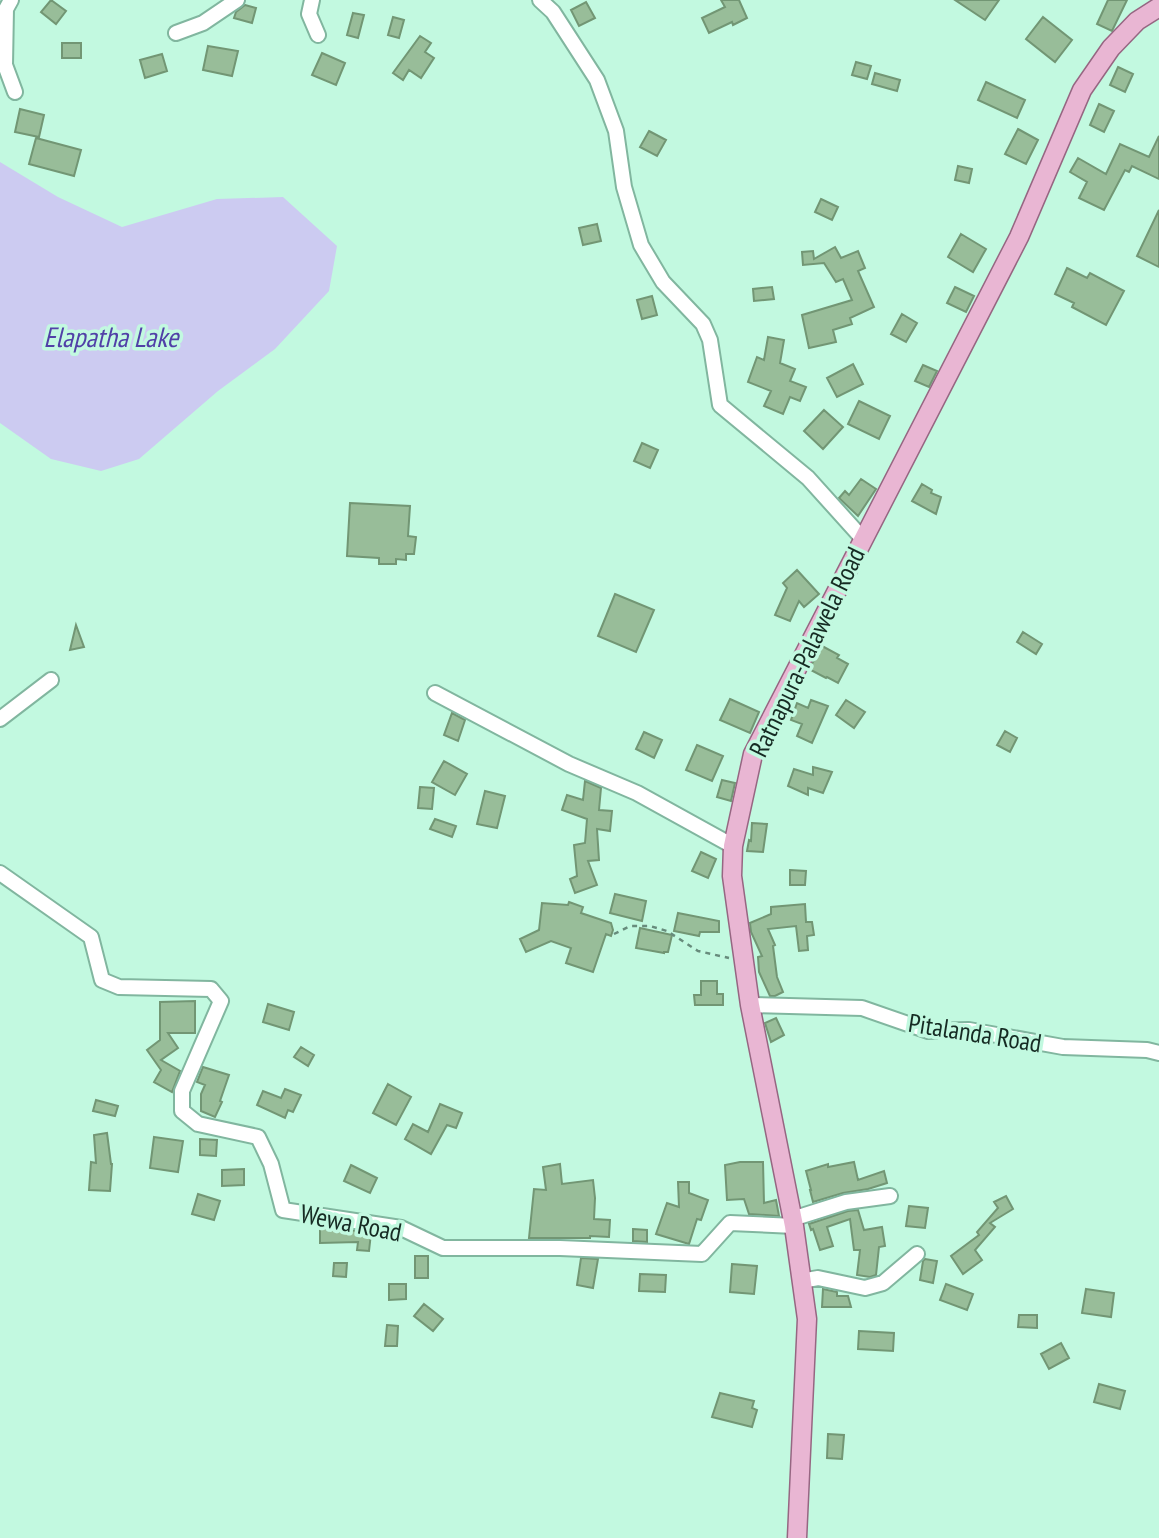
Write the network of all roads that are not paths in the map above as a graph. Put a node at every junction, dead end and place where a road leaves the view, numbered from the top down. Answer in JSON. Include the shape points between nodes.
{"nodes":[{"id":1,"x":11,"y":0,"type":"edge"},
{"id":2,"x":237,"y":0,"type":"edge"},
{"id":3,"x":312,"y":0,"type":"edge"},
{"id":4,"x":540,"y":0,"type":"edge"},
{"id":5,"x":1159,"y":7,"type":"edge"},
{"id":6,"x":176,"y":33,"type":"dead end"},
{"id":7,"x":318,"y":35,"type":"dead end"},
{"id":8,"x":15,"y":92,"type":"dead end"},
{"id":9,"x":863,"y":539,"type":"junction"},
{"id":10,"x":51,"y":680,"type":"dead end"},
{"id":11,"x":435,"y":694,"type":"dead end"},
{"id":12,"x":0,"y":719,"type":"edge"},
{"id":13,"x":733,"y":846,"type":"junction"},
{"id":14,"x":0,"y":873,"type":"edge"},
{"id":15,"x":750,"y":1005,"type":"junction"},
{"id":16,"x":1159,"y":1053,"type":"edge"},
{"id":17,"x":890,"y":1196,"type":"dead end"},
{"id":18,"x":793,"y":1222,"type":"junction"},
{"id":19,"x":917,"y":1254,"type":"dead end"},
{"id":20,"x":801,"y":1281,"type":"junction"},
{"id":21,"x":797,"y":1538,"type":"edge"}],
"edges":[{"from":1,"to":8,"type":"street","via":[[6,9],[5,65]]},
{"from":2,"to":6,"type":"street","via":[[202,23]]},
{"from":3,"to":7,"type":"street","via":[[309,14]]},
{"from":4,"to":9,"type":"street","via":[[553,12],[597,80],[616,131],[624,187],[641,245],[663,282],[703,324],[710,340],[720,405],[808,478]]},
{"from":5,"to":9,"type":"main road","name":"Ratnapura-Palawela Road","via":[[1137,21],[1111,48],[1082,90],[1018,237]]},
{"from":9,"to":13,"type":"main road","name":"Ratnapura-Palawela Road","via":[[753,754]]},
{"from":10,"to":12,"type":"street"},
{"from":11,"to":13,"type":"street","via":[[569,764],[637,793]]},
{"from":13,"to":15,"type":"main road","name":"Ratnapura-Palawela Road","via":[[732,876]]},
{"from":14,"to":18,"type":"street","name":"Wewa Road","via":[[91,937],[102,979],[119,987],[211,989],[222,1001],[182,1091],[182,1111],[198,1124],[258,1137],[271,1164],[283,1210],[401,1228],[443,1248],[702,1254],[730,1223]]},
{"from":15,"to":16,"type":"street","name":"Pitalanda Road","via":[[862,1008],[928,1031],[969,1030],[1063,1047]]},
{"from":15,"to":18,"type":"main road","name":"Ratnapura-Palawela Road"},
{"from":17,"to":18,"type":"street","via":[[846,1202]]},
{"from":18,"to":20,"type":"main road","name":"Ratnapura-Palawela Road"},
{"from":19,"to":20,"type":"street","via":[[883,1283],[865,1288],[818,1278]]},
{"from":20,"to":21,"type":"main road","name":"Ratnapura-Palawela Road","via":[[807,1319]]}]}
